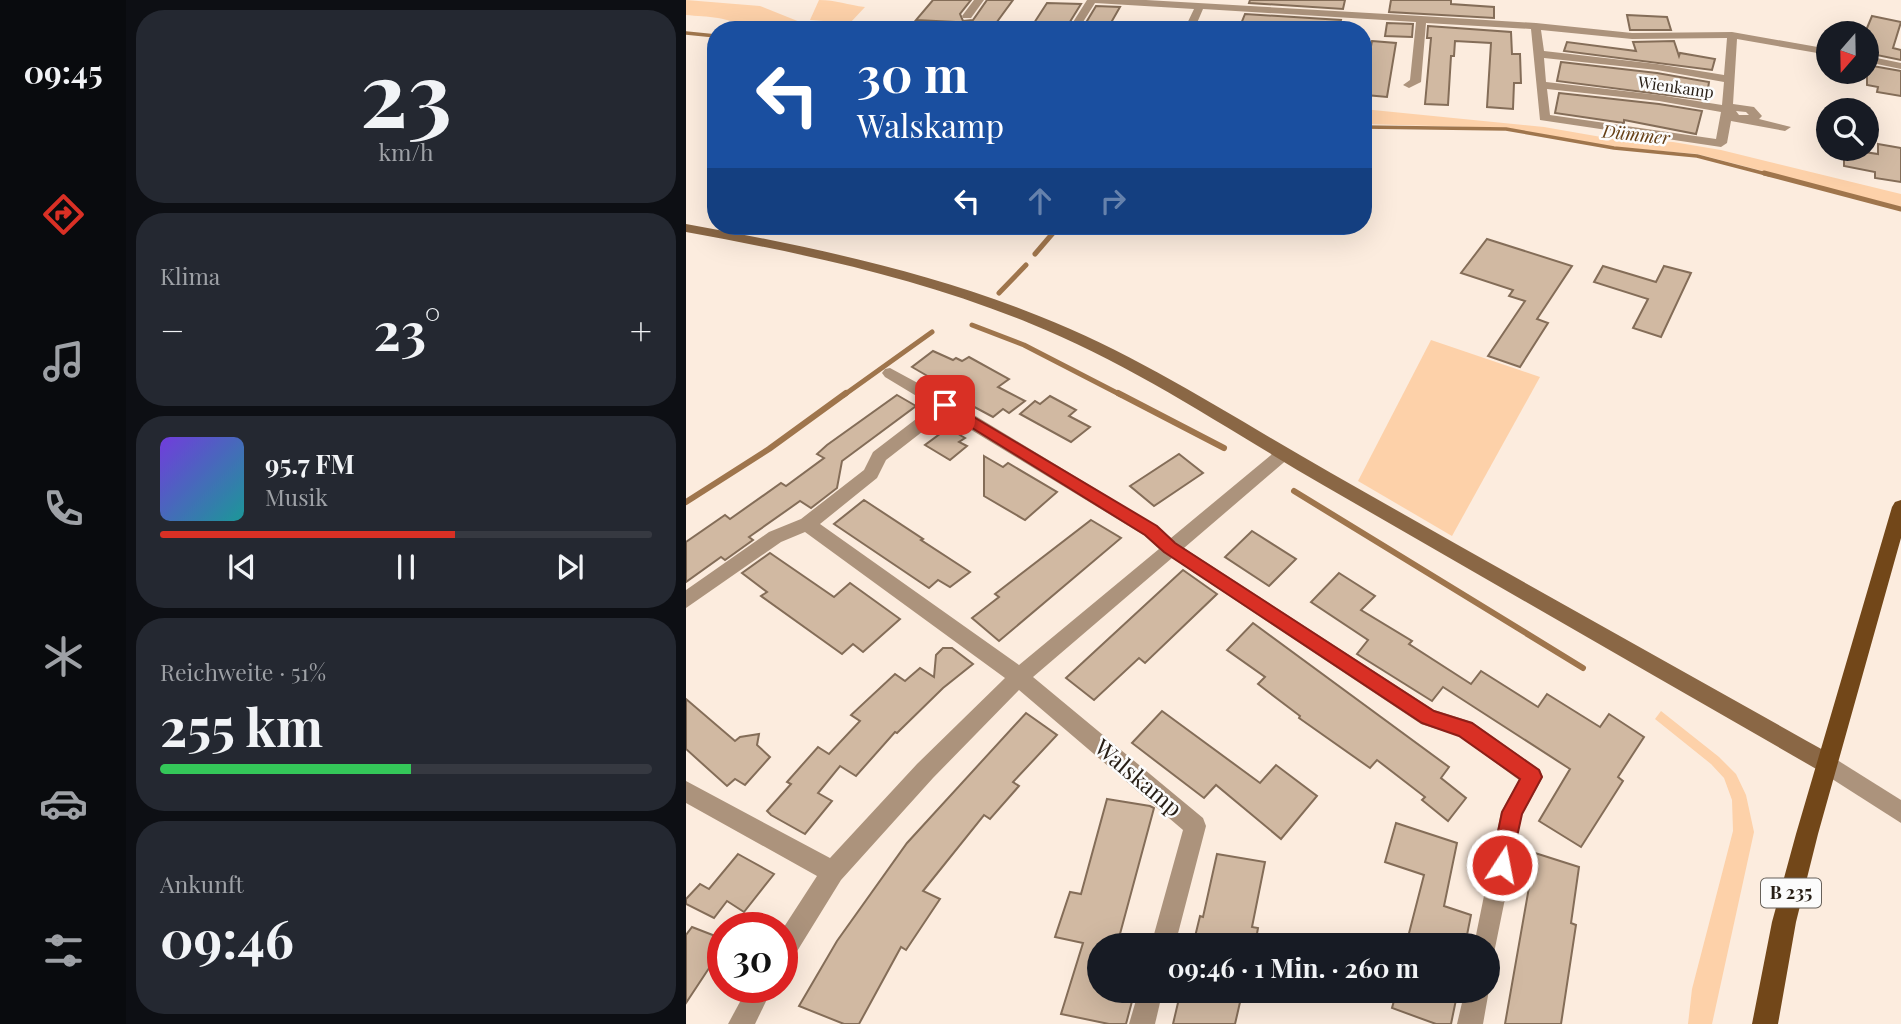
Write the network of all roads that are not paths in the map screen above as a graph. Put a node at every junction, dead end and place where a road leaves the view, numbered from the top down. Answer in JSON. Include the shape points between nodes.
{"nodes":[{"id":1,"x":979,"y":0,"type":"edge"},
{"id":2,"x":1094,"y":0,"type":"edge"},
{"id":3,"x":1200,"y":6,"type":"junction"},
{"id":4,"x":967,"y":16,"type":"dead end"},
{"id":5,"x":1421,"y":19,"type":"junction"},
{"id":6,"x":1079,"y":21,"type":"edge"},
{"id":7,"x":1193,"y":21,"type":"edge"},
{"id":8,"x":1536,"y":26,"type":"junction"},
{"id":9,"x":1732,"y":35,"type":"junction"},
{"id":10,"x":1816,"y":50,"type":"edge"},
{"id":11,"x":1539,"y":54,"type":"junction"},
{"id":12,"x":1880,"y":62,"type":"edge"},
{"id":13,"x":1901,"y":66,"type":"edge"},
{"id":14,"x":1728,"y":79,"type":"junction"},
{"id":15,"x":1409,"y":85,"type":"dead end"},
{"id":16,"x":1541,"y":85,"type":"junction"},
{"id":17,"x":1729,"y":110,"type":"junction"},
{"id":18,"x":1785,"y":127,"type":"dead end"},
{"id":19,"x":686,"y":228,"type":"edge"},
{"id":20,"x":707,"y":232,"type":"edge"},
{"id":21,"x":723,"y":235,"type":"edge"},
{"id":22,"x":890,"y":373,"type":"dead end"},
{"id":23,"x":945,"y":405,"type":"junction"},
{"id":24,"x":1283,"y":454,"type":"junction"},
{"id":25,"x":1901,"y":507,"type":"edge"},
{"id":26,"x":807,"y":524,"type":"junction"},
{"id":27,"x":1170,"y":548,"type":"junction"},
{"id":28,"x":686,"y":600,"type":"edge"},
{"id":29,"x":1018,"y":677,"type":"junction"},
{"id":30,"x":1826,"y":763,"type":"junction"},
{"id":31,"x":686,"y":791,"type":"edge"},
{"id":32,"x":1901,"y":812,"type":"edge"},
{"id":33,"x":833,"y":872,"type":"junction"},
{"id":34,"x":798,"y":927,"type":"edge"},
{"id":35,"x":1166,"y":933,"type":"edge"},
{"id":36,"x":1488,"y":933,"type":"edge"},
{"id":37,"x":752,"y":1003,"type":"edge"},
{"id":38,"x":1148,"y":1003,"type":"edge"},
{"id":39,"x":1474,"y":1003,"type":"edge"},
{"id":40,"x":741,"y":1024,"type":"edge"},
{"id":41,"x":1142,"y":1024,"type":"edge"},
{"id":42,"x":1470,"y":1024,"type":"edge"},
{"id":43,"x":1765,"y":1024,"type":"edge"}],
"edges":[{"from":1,"to":4,"type":"street"},
{"from":2,"to":3,"type":"street"},
{"from":2,"to":6,"type":"street"},
{"from":3,"to":5,"type":"street","via":[[1309,17]]},
{"from":3,"to":7,"type":"street"},
{"from":5,"to":8,"type":"street"},
{"from":5,"to":15,"type":"street","via":[[1415,82]]},
{"from":8,"to":9,"type":"street","via":[[1632,36]]},
{"from":8,"to":11,"type":"street","name":"Wienkamp"},
{"from":9,"to":10,"type":"street"},
{"from":9,"to":14,"type":"street"},
{"from":11,"to":14,"type":"street","name":"Wienkamp"},
{"from":11,"to":16,"type":"street","name":"Wienkamp"},
{"from":12,"to":13,"type":"street"},
{"from":14,"to":17,"type":"street"},
{"from":16,"to":17,"type":"street","name":"Wienkamp"},
{"from":16,"to":17,"type":"street","name":"Wienkamp","via":[[1544,118],[1721,143]]},
{"from":17,"to":18,"type":"street","via":[[1735,118]]},
{"from":19,"to":20,"type":"main road"},
{"from":21,"to":24,"type":"main road","via":[[817,253],[952,289],[1112,353]]},
{"from":22,"to":23,"type":"street"},
{"from":23,"to":26,"type":"street","via":[[879,456],[872,474]]},
{"from":23,"to":27,"type":"street","via":[[1151,531]]},
{"from":24,"to":27,"type":"street"},
{"from":24,"to":30,"type":"main road"},
{"from":25,"to":30,"type":"main road","number":"B 235"},
{"from":26,"to":28,"type":"street","via":[[775,537]]},
{"from":26,"to":29,"type":"street","name":"Walskamp"},
{"from":27,"to":29,"type":"street"},
{"from":27,"to":36,"type":"street","via":[[1428,717],[1465,729],[1532,777],[1512,812]]},
{"from":29,"to":33,"type":"street"},
{"from":29,"to":35,"type":"street","name":"Walskamp","via":[[1195,826]]},
{"from":30,"to":32,"type":"street"},
{"from":30,"to":43,"type":"main road","number":"B 235","via":[[1784,922]]},
{"from":31,"to":33,"type":"street"},
{"from":33,"to":34,"type":"street"},
{"from":37,"to":40,"type":"street"},
{"from":38,"to":41,"type":"street"},
{"from":39,"to":42,"type":"street"}]}
